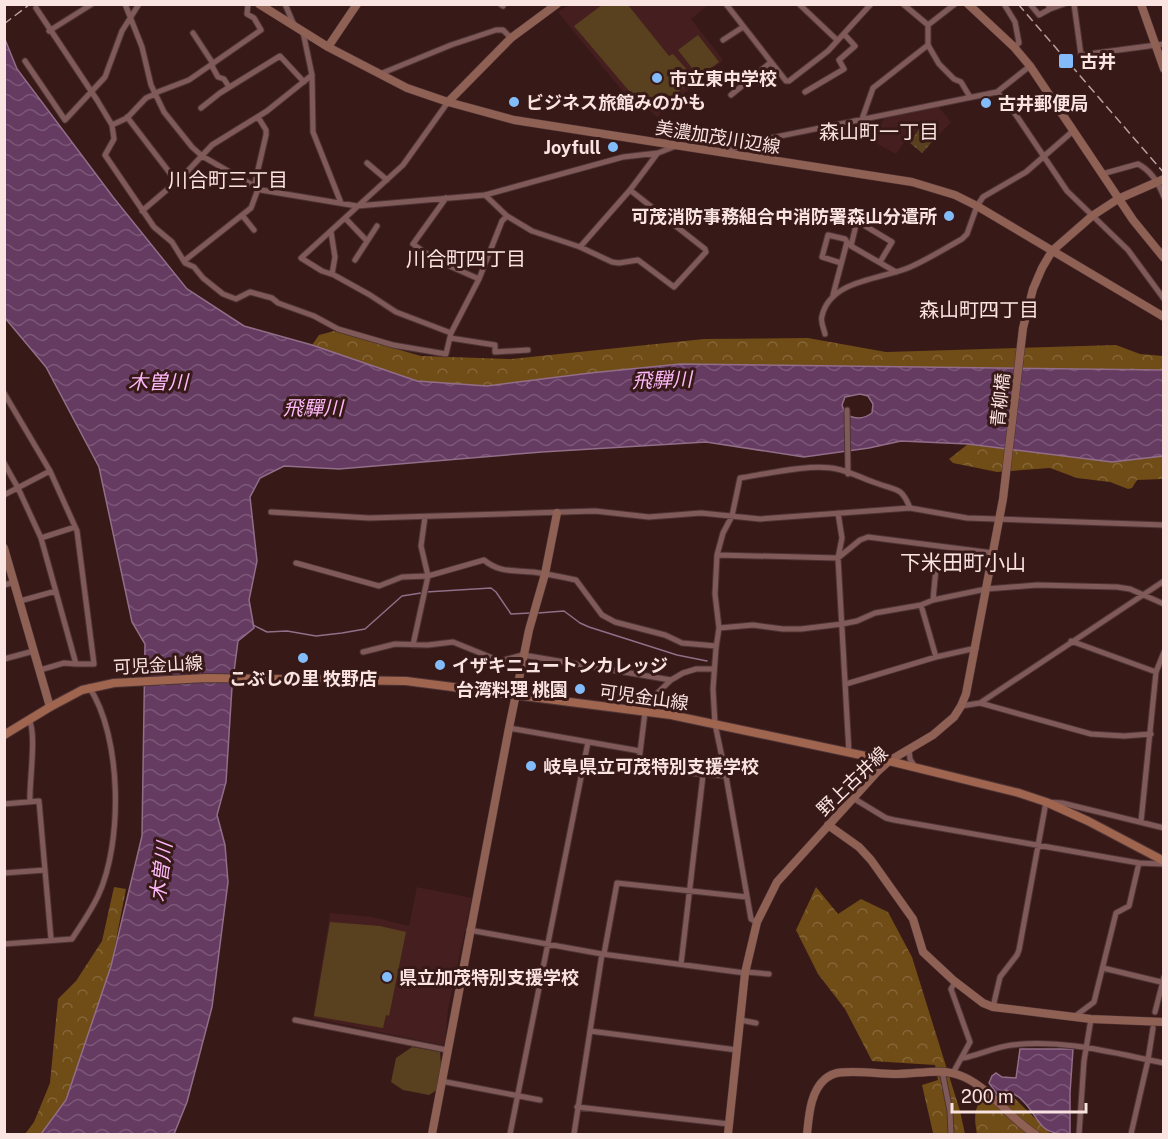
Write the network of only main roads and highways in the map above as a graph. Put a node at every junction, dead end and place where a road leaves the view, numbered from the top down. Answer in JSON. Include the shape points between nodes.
{"nodes":[{"id":1,"x":4,"y":735,"type":"edge"},
{"id":2,"x":1164,"y":862,"type":"edge"}],
"edges":[{"from":1,"to":2,"type":"main road","name":"可児金山線","via":[[89,687],[142,681],[264,678],[406,681],[645,712],[889,761],[1046,802]]}]}
